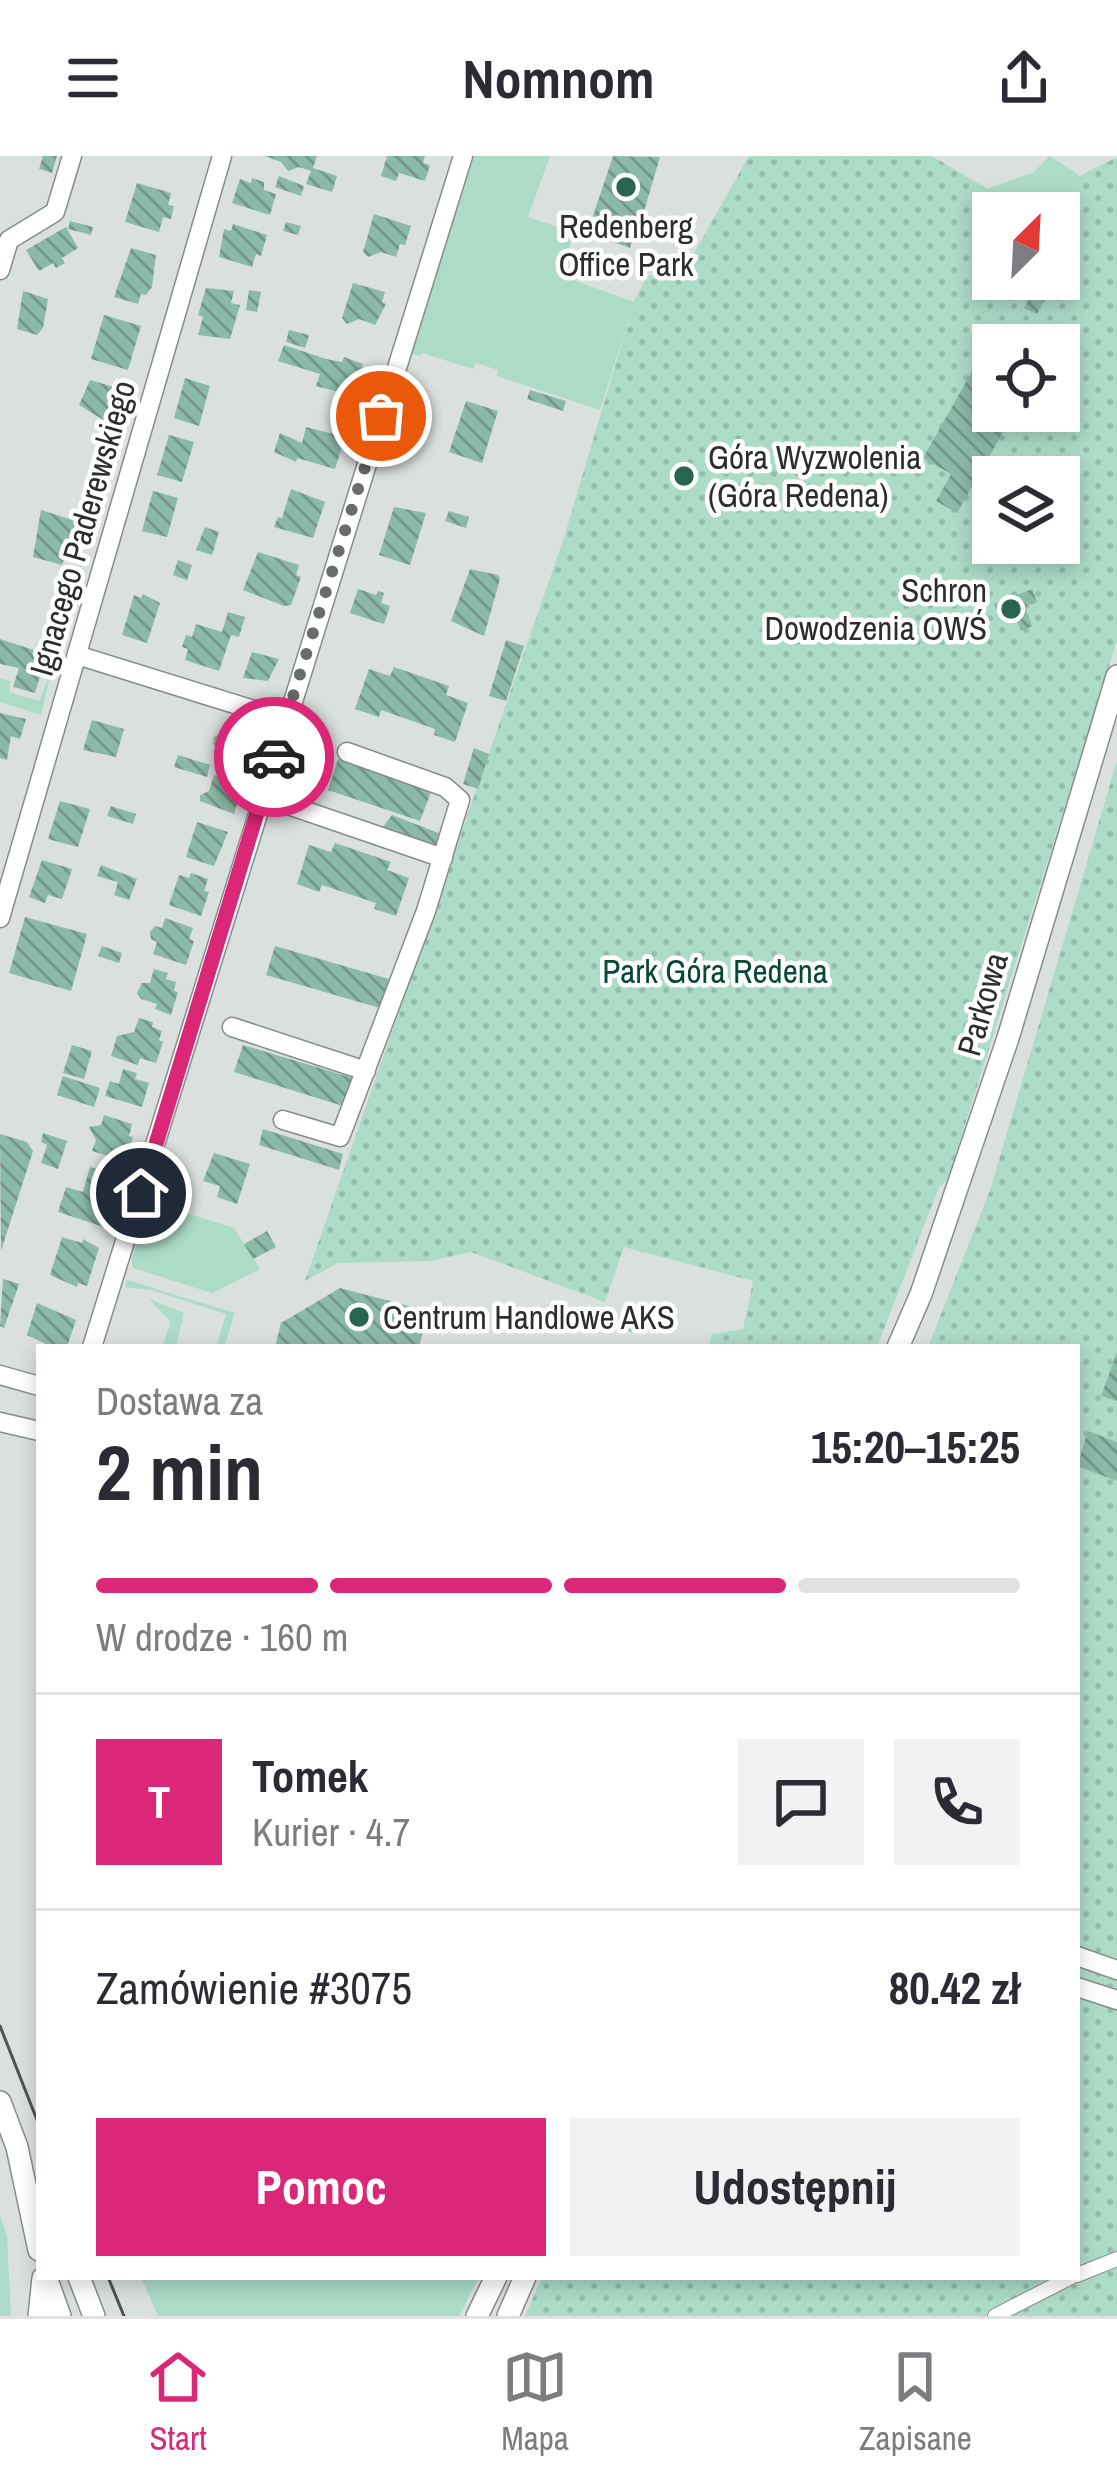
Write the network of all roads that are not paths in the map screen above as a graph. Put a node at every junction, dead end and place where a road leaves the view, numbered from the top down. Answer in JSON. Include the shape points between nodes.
{"nodes":[{"id":1,"x":72,"y":156,"type":"edge"},
{"id":2,"x":222,"y":156,"type":"edge"},
{"id":3,"x":463,"y":156,"type":"edge"},
{"id":4,"x":0,"y":270,"type":"edge"},
{"id":5,"x":77,"y":655,"type":"junction"},
{"id":6,"x":1117,"y":676,"type":"edge"},
{"id":7,"x":286,"y":720,"type":"junction"},
{"id":8,"x":347,"y":752,"type":"dead end"},
{"id":9,"x":262,"y":796,"type":"junction"},
{"id":10,"x":443,"y":858,"type":"junction"},
{"id":11,"x":0,"y":918,"type":"edge"},
{"id":12,"x":232,"y":1027,"type":"dead end"},
{"id":13,"x":366,"y":1071,"type":"junction"},
{"id":14,"x":284,"y":1120,"type":"dead end"},
{"id":15,"x":93,"y":1344,"type":"edge"},
{"id":16,"x":899,"y":1344,"type":"edge"},
{"id":17,"x":0,"y":1375,"type":"edge"},
{"id":18,"x":36,"y":1385,"type":"edge"},
{"id":19,"x":0,"y":1421,"type":"edge"},
{"id":20,"x":36,"y":1431,"type":"edge"},
{"id":21,"x":1080,"y":1957,"type":"edge"},
{"id":22,"x":1117,"y":1970,"type":"edge"},
{"id":23,"x":1080,"y":1988,"type":"edge"},
{"id":24,"x":1117,"y":2000,"type":"edge"},
{"id":25,"x":0,"y":2102,"type":"edge"},
{"id":26,"x":17,"y":2146,"type":"junction"},
{"id":27,"x":36,"y":2176,"type":"edge"},
{"id":28,"x":36,"y":2236,"type":"edge"},
{"id":29,"x":1117,"y":2259,"type":"edge"},
{"id":30,"x":1080,"y":2274,"type":"edge"},
{"id":31,"x":45,"y":2280,"type":"edge"},
{"id":32,"x":46,"y":2280,"type":"edge"},
{"id":33,"x":80,"y":2280,"type":"edge"},
{"id":34,"x":495,"y":2280,"type":"edge"},
{"id":35,"x":524,"y":2280,"type":"edge"},
{"id":36,"x":1066,"y":2280,"type":"edge"},
{"id":37,"x":39,"y":2316,"type":"edge"},
{"id":38,"x":60,"y":2316,"type":"edge"},
{"id":39,"x":94,"y":2316,"type":"edge"},
{"id":40,"x":478,"y":2316,"type":"edge"},
{"id":41,"x":508,"y":2316,"type":"edge"},
{"id":42,"x":995,"y":2316,"type":"edge"}],
"edges":[{"from":1,"to":4,"type":"street","via":[[55,212],[9,240]]},
{"from":2,"to":5,"type":"street","name":"Ignacego Paderewskiego"},
{"from":3,"to":7,"type":"street"},
{"from":5,"to":7,"type":"street"},
{"from":5,"to":11,"type":"street","name":"Ignacego Paderewskiego"},
{"from":6,"to":16,"type":"street","name":"Parkowa","via":[[1008,1039]]},
{"from":7,"to":9,"type":"street"},
{"from":8,"to":10,"type":"street","via":[[457,793]]},
{"from":9,"to":10,"type":"street"},
{"from":9,"to":15,"type":"street"},
{"from":10,"to":13,"type":"street"},
{"from":12,"to":13,"type":"street"},
{"from":13,"to":14,"type":"street","via":[[340,1137]]},
{"from":17,"to":18,"type":"street"},
{"from":19,"to":20,"type":"street"},
{"from":21,"to":22,"type":"street"},
{"from":23,"to":24,"type":"street"},
{"from":25,"to":26,"type":"street"},
{"from":26,"to":27,"type":"street"},
{"from":26,"to":28,"type":"street"},
{"from":29,"to":30,"type":"street"},
{"from":31,"to":37,"type":"street"},
{"from":32,"to":38,"type":"street"},
{"from":33,"to":39,"type":"street"},
{"from":34,"to":40,"type":"street"},
{"from":35,"to":41,"type":"street"},
{"from":36,"to":42,"type":"street"}]}
